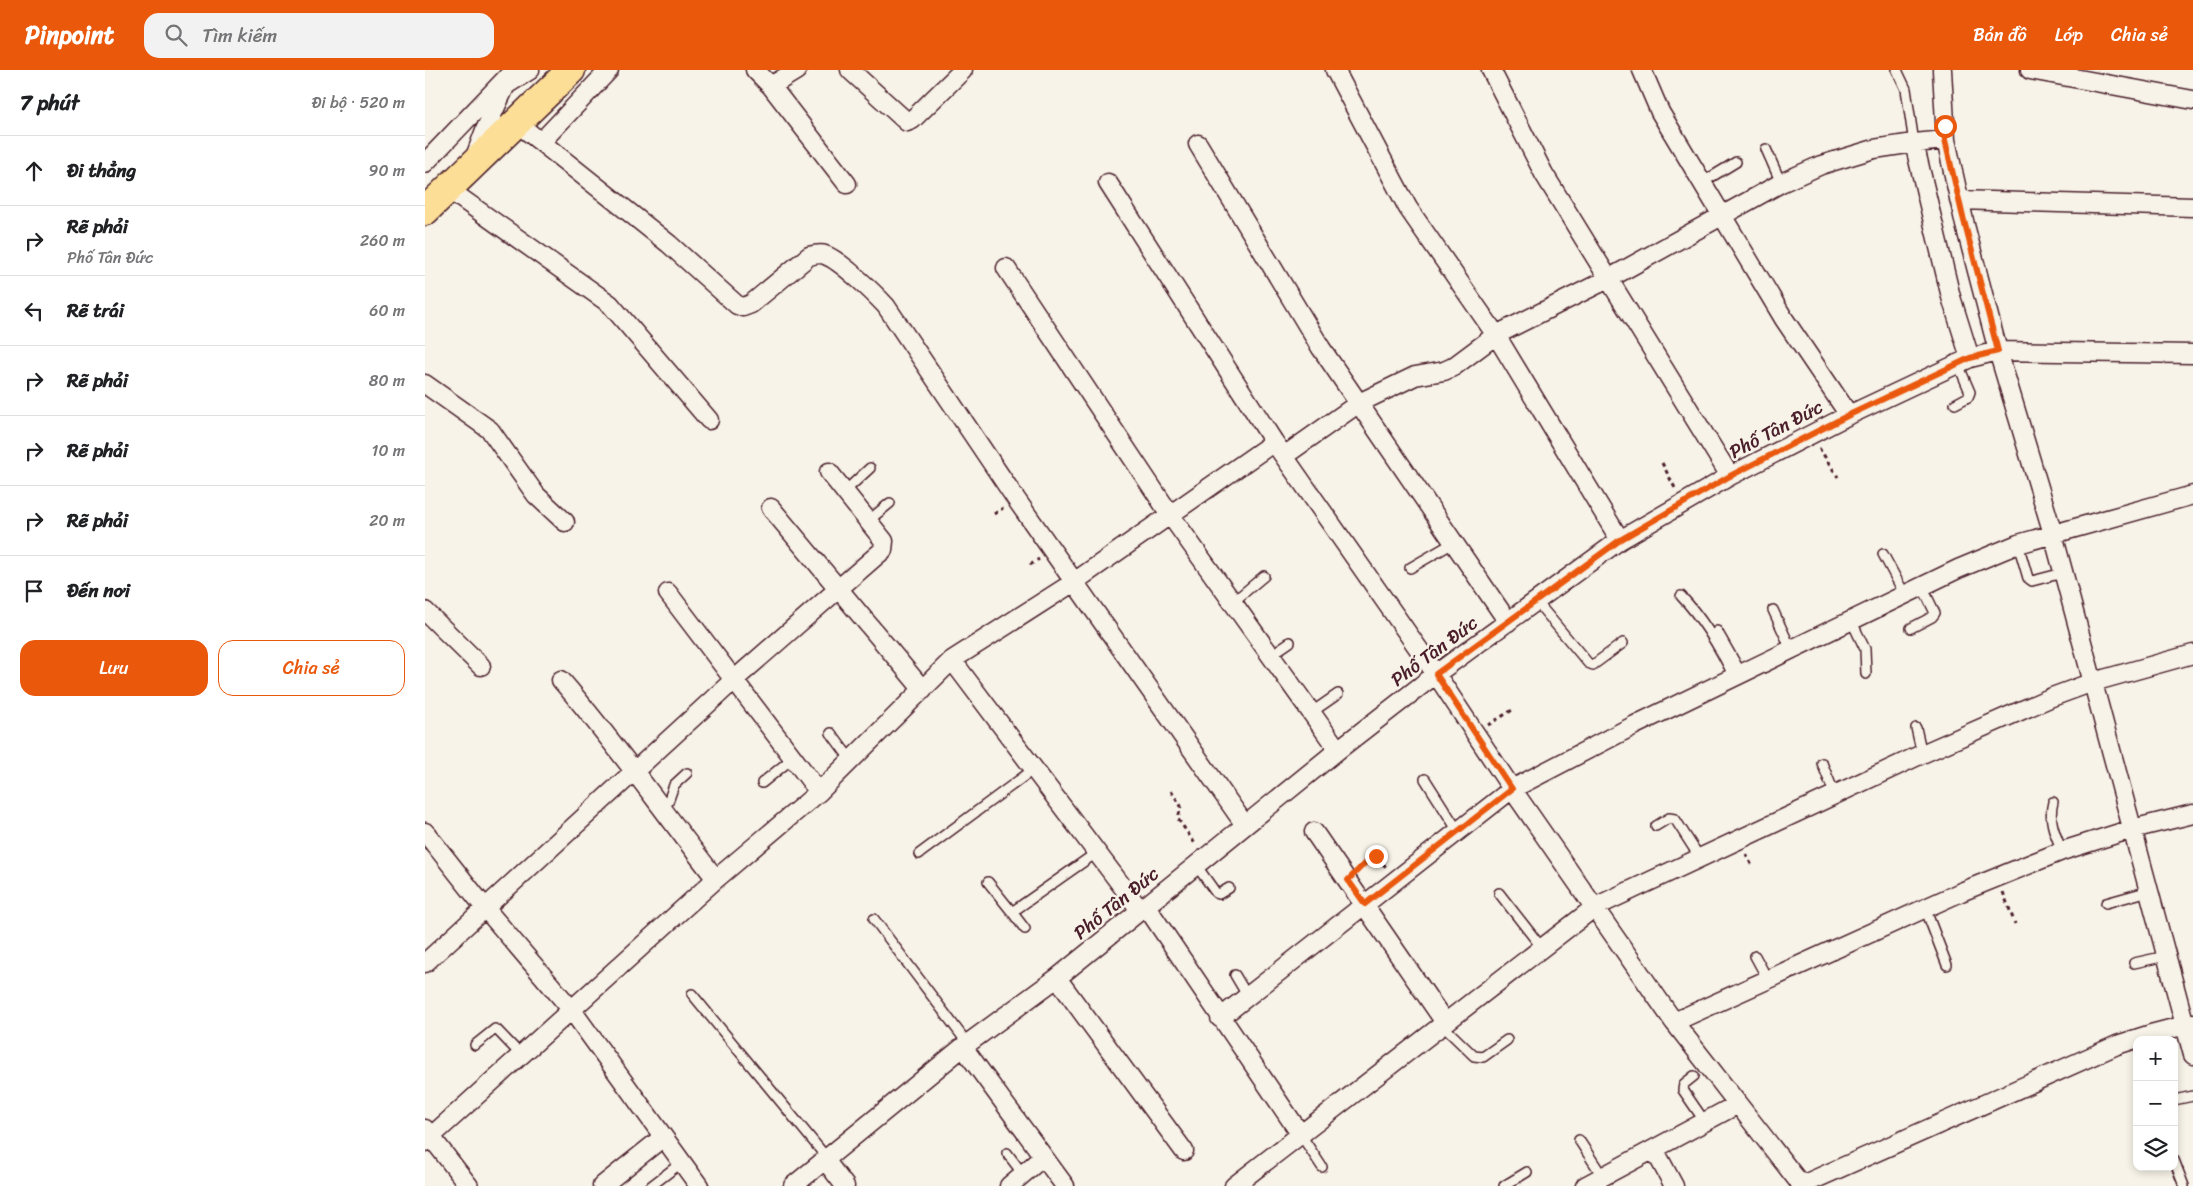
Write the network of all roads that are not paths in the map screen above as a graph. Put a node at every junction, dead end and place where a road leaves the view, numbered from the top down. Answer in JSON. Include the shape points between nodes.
{"nodes":[{"id":1,"x":530,"y":70,"type":"edge"},
{"id":2,"x":571,"y":70,"type":"edge"},
{"id":3,"x":609,"y":70,"type":"edge"},
{"id":4,"x":755,"y":70,"type":"edge"},
{"id":5,"x":797,"y":70,"type":"edge"},
{"id":6,"x":850,"y":70,"type":"edge"},
{"id":7,"x":963,"y":70,"type":"edge"},
{"id":8,"x":1335,"y":70,"type":"edge"},
{"id":9,"x":1491,"y":70,"type":"edge"},
{"id":10,"x":1642,"y":70,"type":"edge"},
{"id":11,"x":1897,"y":70,"type":"edge"},
{"id":12,"x":1942,"y":70,"type":"edge"},
{"id":13,"x":2030,"y":70,"type":"edge"},
{"id":14,"x":510,"y":75,"type":"edge"},
{"id":15,"x":771,"y":86,"type":"junction"},
{"id":16,"x":2193,"y":100,"type":"edge"},
{"id":17,"x":517,"y":123,"type":"junction"},
{"id":18,"x":1945,"y":140,"type":"junction"},
{"id":19,"x":541,"y":142,"type":"junction"},
{"id":20,"x":1914,"y":143,"type":"junction"},
{"id":21,"x":1198,"y":144,"type":"dead end"},
{"id":22,"x":1766,"y":149,"type":"dead end"},
{"id":23,"x":1736,"y":162,"type":"dead end"},
{"id":24,"x":425,"y":163,"type":"edge"},
{"id":25,"x":468,"y":170,"type":"junction"},
{"id":26,"x":1703,"y":182,"type":"junction"},
{"id":27,"x":1108,"y":183,"type":"dead end"},
{"id":28,"x":1781,"y":183,"type":"junction"},
{"id":29,"x":847,"y":184,"type":"dead end"},
{"id":30,"x":448,"y":189,"type":"junction"},
{"id":31,"x":1959,"y":200,"type":"junction"},
{"id":32,"x":2193,"y":207,"type":"edge"},
{"id":33,"x":425,"y":211,"type":"edge"},
{"id":34,"x":1722,"y":216,"type":"junction"},
{"id":35,"x":1005,"y":268,"type":"dead end"},
{"id":36,"x":1608,"y":279,"type":"junction"},
{"id":37,"x":1496,"y":335,"type":"junction"},
{"id":38,"x":1998,"y":351,"type":"junction"},
{"id":39,"x":2193,"y":354,"type":"edge"},
{"id":40,"x":1964,"y":361,"type":"junction"},
{"id":41,"x":425,"y":384,"type":"edge"},
{"id":42,"x":1359,"y":404,"type":"junction"},
{"id":43,"x":1955,"y":404,"type":"dead end"},
{"id":44,"x":1849,"y":415,"type":"junction"},
{"id":45,"x":709,"y":420,"type":"dead end"},
{"id":46,"x":1279,"y":449,"type":"junction"},
{"id":47,"x":870,"y":468,"type":"dead end"},
{"id":48,"x":829,"y":472,"type":"dead end"},
{"id":49,"x":1730,"y":476,"type":"junction"},
{"id":50,"x":845,"y":492,"type":"junction"},
{"id":51,"x":2193,"y":495,"type":"edge"},
{"id":52,"x":890,"y":503,"type":"dead end"},
{"id":53,"x":771,"y":508,"type":"dead end"},
{"id":54,"x":1171,"y":516,"type":"junction"},
{"id":55,"x":868,"y":521,"type":"junction"},
{"id":56,"x":565,"y":522,"type":"dead end"},
{"id":57,"x":2053,"y":534,"type":"junction"},
{"id":58,"x":1620,"y":540,"type":"junction"},
{"id":59,"x":1453,"y":543,"type":"junction"},
{"id":60,"x":2018,"y":544,"type":"junction"},
{"id":61,"x":1883,"y":554,"type":"dead end"},
{"id":62,"x":1410,"y":568,"type":"dead end"},
{"id":63,"x":2063,"y":573,"type":"junction"},
{"id":64,"x":1264,"y":576,"type":"dead end"},
{"id":65,"x":1074,"y":582,"type":"junction"},
{"id":66,"x":1922,"y":586,"type":"junction"},
{"id":67,"x":837,"y":589,"type":"junction"},
{"id":68,"x":668,"y":593,"type":"dead end"},
{"id":69,"x":1905,"y":595,"type":"junction"},
{"id":70,"x":1681,"y":596,"type":"dead end"},
{"id":71,"x":1536,"y":601,"type":"junction"},
{"id":72,"x":1233,"y":602,"type":"junction"},
{"id":73,"x":1773,"y":610,"type":"dead end"},
{"id":74,"x":425,"y":611,"type":"edge"},
{"id":75,"x":1851,"y":620,"type":"junction"},
{"id":76,"x":1508,"y":622,"type":"junction"},
{"id":77,"x":1911,"y":628,"type":"dead end"},
{"id":78,"x":1717,"y":632,"type":"dead end"},
{"id":79,"x":1290,"y":642,"type":"dead end"},
{"id":80,"x":1623,"y":643,"type":"dead end"},
{"id":81,"x":1791,"y":649,"type":"junction"},
{"id":82,"x":2193,"y":654,"type":"edge"},
{"id":83,"x":1271,"y":655,"type":"junction"},
{"id":84,"x":952,"y":660,"type":"junction"},
{"id":85,"x":481,"y":666,"type":"dead end"},
{"id":86,"x":1436,"y":674,"type":"junction"},
{"id":87,"x":1866,"y":674,"type":"dead end"},
{"id":88,"x":1738,"y":675,"type":"junction"},
{"id":89,"x":735,"y":679,"type":"junction"},
{"id":90,"x":561,"y":680,"type":"dead end"},
{"id":91,"x":2093,"y":682,"type":"junction"},
{"id":92,"x":923,"y":690,"type":"junction"},
{"id":93,"x":1338,"y":694,"type":"dead end"},
{"id":94,"x":1311,"y":712,"type":"junction"},
{"id":95,"x":1916,"y":728,"type":"dead end"},
{"id":96,"x":831,"y":733,"type":"dead end"},
{"id":97,"x":1338,"y":750,"type":"junction"},
{"id":98,"x":1922,"y":754,"type":"junction"},
{"id":99,"x":794,"y":757,"type":"junction"},
{"id":100,"x":851,"y":760,"type":"junction"},
{"id":101,"x":1822,"y":763,"type":"dead end"},
{"id":102,"x":1034,"y":769,"type":"junction"},
{"id":103,"x":635,"y":772,"type":"junction"},
{"id":104,"x":687,"y":773,"type":"dead end"},
{"id":105,"x":1425,"y":779,"type":"dead end"},
{"id":106,"x":762,"y":783,"type":"dead end"},
{"id":107,"x":1512,"y":789,"type":"junction"},
{"id":108,"x":819,"y":792,"type":"junction"},
{"id":109,"x":1835,"y":795,"type":"junction"},
{"id":110,"x":2053,"y":802,"type":"dead end"},
{"id":111,"x":661,"y":810,"type":"junction"},
{"id":112,"x":2193,"y":814,"type":"edge"},
{"id":113,"x":1245,"y":825,"type":"junction"},
{"id":114,"x":1656,"y":826,"type":"dead end"},
{"id":115,"x":2132,"y":829,"type":"junction"},
{"id":116,"x":1458,"y":831,"type":"junction"},
{"id":117,"x":425,"y":832,"type":"edge"},
{"id":118,"x":1314,"y":832,"type":"dead end"},
{"id":119,"x":2062,"y":851,"type":"junction"},
{"id":120,"x":1096,"y":853,"type":"junction"},
{"id":121,"x":919,"y":854,"type":"dead end"},
{"id":122,"x":1699,"y":858,"type":"junction"},
{"id":123,"x":1201,"y":861,"type":"junction"},
{"id":124,"x":717,"y":880,"type":"junction"},
{"id":125,"x":988,"y":882,"type":"dead end"},
{"id":126,"x":1229,"y":888,"type":"dead end"},
{"id":127,"x":2149,"y":891,"type":"junction"},
{"id":128,"x":1499,"y":893,"type":"dead end"},
{"id":129,"x":2106,"y":903,"type":"dead end"},
{"id":130,"x":1365,"y":904,"type":"junction"},
{"id":131,"x":1595,"y":907,"type":"junction"},
{"id":132,"x":485,"y":908,"type":"junction"},
{"id":133,"x":1143,"y":908,"type":"junction"},
{"id":134,"x":1925,"y":908,"type":"junction"},
{"id":135,"x":1012,"y":912,"type":"junction"},
{"id":136,"x":874,"y":919,"type":"dead end"},
{"id":137,"x":1025,"y":929,"type":"dead end"},
{"id":138,"x":1542,"y":948,"type":"junction"},
{"id":139,"x":1755,"y":956,"type":"dead end"},
{"id":140,"x":2166,"y":956,"type":"junction"},
{"id":141,"x":425,"y":963,"type":"edge"},
{"id":142,"x":2134,"y":963,"type":"dead end"},
{"id":143,"x":1947,"y":965,"type":"dead end"},
{"id":144,"x":1235,"y":975,"type":"dead end"},
{"id":145,"x":1057,"y":978,"type":"junction"},
{"id":146,"x":1767,"y":980,"type":"junction"},
{"id":147,"x":692,"y":994,"type":"dead end"},
{"id":148,"x":1248,"y":997,"type":"junction"},
{"id":149,"x":571,"y":1009,"type":"junction"},
{"id":150,"x":1220,"y":1018,"type":"junction"},
{"id":151,"x":1674,"y":1022,"type":"junction"},
{"id":152,"x":1443,"y":1023,"type":"junction"},
{"id":153,"x":2190,"y":1024,"type":"edge"},
{"id":154,"x":1507,"y":1040,"type":"dead end"},
{"id":155,"x":475,"y":1045,"type":"dead end"},
{"id":156,"x":966,"y":1045,"type":"junction"},
{"id":157,"x":521,"y":1055,"type":"junction"},
{"id":158,"x":2193,"y":1056,"type":"edge"},
{"id":159,"x":1694,"y":1076,"type":"dead end"},
{"id":160,"x":2193,"y":1096,"type":"edge"},
{"id":161,"x":2178,"y":1099,"type":"edge"},
{"id":162,"x":1738,"y":1104,"type":"junction"},
{"id":163,"x":1705,"y":1122,"type":"junction"},
{"id":164,"x":1301,"y":1135,"type":"junction"},
{"id":165,"x":427,"y":1136,"type":"edge"},
{"id":166,"x":662,"y":1138,"type":"junction"},
{"id":167,"x":1579,"y":1140,"type":"dead end"},
{"id":168,"x":1654,"y":1149,"type":"junction"},
{"id":169,"x":1184,"y":1151,"type":"dead end"},
{"id":170,"x":1007,"y":1153,"type":"dead end"},
{"id":171,"x":1043,"y":1157,"type":"junction"},
{"id":172,"x":826,"y":1159,"type":"junction"},
{"id":173,"x":681,"y":1163,"type":"junction"},
{"id":174,"x":1322,"y":1167,"type":"dead end"},
{"id":175,"x":2178,"y":1170,"type":"edge"},
{"id":176,"x":1527,"y":1172,"type":"dead end"},
{"id":177,"x":1023,"y":1174,"type":"junction"},
{"id":178,"x":1603,"y":1177,"type":"junction"},
{"id":179,"x":469,"y":1186,"type":"edge"},
{"id":180,"x":602,"y":1186,"type":"edge"},
{"id":181,"x":651,"y":1186,"type":"edge"},
{"id":182,"x":699,"y":1186,"type":"edge"},
{"id":183,"x":793,"y":1186,"type":"edge"},
{"id":184,"x":845,"y":1186,"type":"edge"},
{"id":185,"x":1009,"y":1186,"type":"edge"},
{"id":186,"x":1065,"y":1186,"type":"edge"},
{"id":187,"x":1233,"y":1186,"type":"edge"},
{"id":188,"x":1504,"y":1186,"type":"edge"},
{"id":189,"x":1585,"y":1186,"type":"edge"},
{"id":190,"x":1674,"y":1186,"type":"edge"},
{"id":191,"x":1802,"y":1186,"type":"edge"},
{"id":192,"x":2184,"y":1186,"type":"edge"}],
"edges":[{"from":1,"to":14,"type":"street"},
{"from":2,"to":17,"type":"main road"},
{"from":3,"to":19,"type":"street"},
{"from":4,"to":15,"type":"street"},
{"from":5,"to":15,"type":"street"},
{"from":6,"to":7,"type":"street","via":[[907,122]]},
{"from":8,"to":37,"type":"street","via":[[1408,208]]},
{"from":9,"to":36,"type":"street","via":[[1544,174]]},
{"from":10,"to":26,"type":"street","via":[[1660,112]]},
{"from":11,"to":20,"type":"lane","via":[[1906,89]]},
{"from":12,"to":18,"type":"street"},
{"from":13,"to":16,"type":"street"},
{"from":14,"to":24,"type":"street"},
{"from":14,"to":25,"type":"street"},
{"from":15,"to":29,"type":"street"},
{"from":17,"to":19,"type":"street"},
{"from":17,"to":25,"type":"main road"},
{"from":18,"to":20,"type":"street"},
{"from":18,"to":31,"type":"street"},
{"from":19,"to":65,"type":"street","via":[[669,244],[737,305],[751,304],[815,254],[825,255],[867,286],[904,332]]},
{"from":20,"to":28,"type":"street","via":[[1865,152],[1821,165]]},
{"from":20,"to":40,"type":"street"},
{"from":21,"to":42,"type":"street","via":[[1321,348]]},
{"from":22,"to":28,"type":"lane"},
{"from":23,"to":26,"type":"lane"},
{"from":25,"to":30,"type":"main road"},
{"from":26,"to":34,"type":"street"},
{"from":27,"to":46,"type":"street"},
{"from":28,"to":34,"type":"street"},
{"from":30,"to":33,"type":"main road"},
{"from":30,"to":45,"type":"street","via":[[609,304]]},
{"from":31,"to":32,"type":"street"},
{"from":31,"to":38,"type":"street"},
{"from":34,"to":36,"type":"street"},
{"from":34,"to":44,"type":"street","via":[[1784,319]]},
{"from":35,"to":54,"type":"street"},
{"from":36,"to":37,"type":"street"},
{"from":36,"to":49,"type":"street"},
{"from":37,"to":42,"type":"street","via":[[1444,372],[1415,376]]},
{"from":37,"to":58,"type":"street"},
{"from":38,"to":39,"type":"street","name":"Phố Tân Đức"},
{"from":38,"to":40,"type":"street","name":"Phố Tân Đức"},
{"from":38,"to":57,"type":"street"},
{"from":40,"to":43,"type":"lane","via":[[1970,392],[1968,397]]},
{"from":40,"to":44,"type":"street","name":"Phố Tân Đức"},
{"from":41,"to":56,"type":"street","via":[[489,430],[537,495]]},
{"from":42,"to":46,"type":"street"},
{"from":42,"to":59,"type":"street"},
{"from":44,"to":49,"type":"street","name":"Phố Tân Đức"},
{"from":46,"to":54,"type":"street"},
{"from":46,"to":86,"type":"street"},
{"from":47,"to":50,"type":"lane"},
{"from":48,"to":50,"type":"street"},
{"from":49,"to":58,"type":"street","name":"Phố Tân Đức"},
{"from":50,"to":55,"type":"street"},
{"from":51,"to":57,"type":"street"},
{"from":52,"to":55,"type":"lane"},
{"from":53,"to":67,"type":"street"},
{"from":54,"to":65,"type":"street"},
{"from":54,"to":72,"type":"street"},
{"from":55,"to":67,"type":"street","via":[[884,541],[883,550]]},
{"from":57,"to":60,"type":"street"},
{"from":57,"to":63,"type":"street"},
{"from":58,"to":71,"type":"street","name":"Phố Tân Đức"},
{"from":59,"to":62,"type":"lane"},
{"from":59,"to":76,"type":"street"},
{"from":60,"to":63,"type":"lane","via":[[2028,578],[2032,581]]},
{"from":60,"to":66,"type":"street"},
{"from":61,"to":69,"type":"lane"},
{"from":63,"to":91,"type":"street"},
{"from":64,"to":72,"type":"lane"},
{"from":65,"to":84,"type":"street"},
{"from":65,"to":113,"type":"street"},
{"from":66,"to":69,"type":"street"},
{"from":66,"to":77,"type":"lane","via":[[1935,613]]},
{"from":67,"to":89,"type":"street"},
{"from":67,"to":92,"type":"street"},
{"from":68,"to":89,"type":"street"},
{"from":69,"to":75,"type":"street"},
{"from":70,"to":88,"type":"lane"},
{"from":71,"to":76,"type":"street","name":"Phố Tân Đức"},
{"from":71,"to":80,"type":"lane","via":[[1588,663],[1593,665]]},
{"from":72,"to":83,"type":"street"},
{"from":73,"to":81,"type":"lane"},
{"from":74,"to":85,"type":"street"},
{"from":75,"to":81,"type":"street"},
{"from":75,"to":87,"type":"lane","via":[[1865,649]]},
{"from":76,"to":86,"type":"street","name":"Phố Tân Đức"},
{"from":78,"to":88,"type":"lane"},
{"from":79,"to":83,"type":"lane"},
{"from":81,"to":88,"type":"street"},
{"from":82,"to":91,"type":"street"},
{"from":83,"to":94,"type":"street"},
{"from":84,"to":92,"type":"street"},
{"from":84,"to":102,"type":"street"},
{"from":86,"to":97,"type":"street","name":"Phố Tân Đức"},
{"from":86,"to":107,"type":"street"},
{"from":88,"to":107,"type":"street"},
{"from":89,"to":99,"type":"street"},
{"from":89,"to":103,"type":"street"},
{"from":90,"to":103,"type":"street"},
{"from":91,"to":98,"type":"street"},
{"from":91,"to":115,"type":"street"},
{"from":92,"to":100,"type":"street"},
{"from":93,"to":94,"type":"lane"},
{"from":94,"to":97,"type":"street"},
{"from":95,"to":98,"type":"lane"},
{"from":96,"to":100,"type":"lane"},
{"from":97,"to":113,"type":"street","name":"Phố Tân Đức"},
{"from":98,"to":109,"type":"street"},
{"from":99,"to":106,"type":"lane"},
{"from":99,"to":108,"type":"street"},
{"from":100,"to":108,"type":"street"},
{"from":101,"to":109,"type":"lane"},
{"from":102,"to":120,"type":"street"},
{"from":102,"to":121,"type":"lane"},
{"from":103,"to":111,"type":"street"},
{"from":103,"to":132,"type":"street"},
{"from":104,"to":111,"type":"lane","via":[[674,785],[668,802]]},
{"from":105,"to":116,"type":"lane"},
{"from":107,"to":116,"type":"street"},
{"from":107,"to":131,"type":"street"},
{"from":108,"to":124,"type":"street"},
{"from":109,"to":122,"type":"street"},
{"from":110,"to":119,"type":"lane","via":[[2050,813],[2052,825]]},
{"from":111,"to":124,"type":"street"},
{"from":112,"to":115,"type":"street"},
{"from":113,"to":123,"type":"street","name":"Phố Tân Đức"},
{"from":114,"to":122,"type":"lane","via":[[1669,818],[1675,819]]},
{"from":115,"to":119,"type":"street"},
{"from":115,"to":127,"type":"street"},
{"from":116,"to":130,"type":"street"},
{"from":117,"to":132,"type":"street"},
{"from":118,"to":130,"type":"street"},
{"from":119,"to":134,"type":"street"},
{"from":120,"to":133,"type":"street"},
{"from":120,"to":135,"type":"lane"},
{"from":122,"to":131,"type":"street"},
{"from":123,"to":126,"type":"lane","via":[[1216,893]]},
{"from":123,"to":133,"type":"street","name":"Phố Tân Đức"},
{"from":124,"to":149,"type":"street"},
{"from":125,"to":135,"type":"lane"},
{"from":127,"to":129,"type":"lane"},
{"from":127,"to":140,"type":"street"},
{"from":128,"to":138,"type":"lane"},
{"from":130,"to":148,"type":"street"},
{"from":130,"to":152,"type":"street"},
{"from":131,"to":138,"type":"street"},
{"from":131,"to":151,"type":"street"},
{"from":132,"to":141,"type":"street"},
{"from":132,"to":149,"type":"street"},
{"from":133,"to":145,"type":"street","name":"Phố Tân Đức"},
{"from":133,"to":150,"type":"street"},
{"from":134,"to":143,"type":"lane"},
{"from":134,"to":146,"type":"street"},
{"from":135,"to":137,"type":"lane"},
{"from":136,"to":156,"type":"lane"},
{"from":138,"to":152,"type":"street"},
{"from":139,"to":146,"type":"lane"},
{"from":140,"to":142,"type":"lane"},
{"from":140,"to":153,"type":"street"},
{"from":144,"to":148,"type":"lane"},
{"from":145,"to":156,"type":"street","name":"Phố Tân Đức"},
{"from":145,"to":169,"type":"street"},
{"from":146,"to":151,"type":"street"},
{"from":147,"to":172,"type":"lane"},
{"from":148,"to":150,"type":"street"},
{"from":149,"to":157,"type":"street"},
{"from":149,"to":166,"type":"street"},
{"from":150,"to":164,"type":"street"},
{"from":151,"to":162,"type":"street"},
{"from":152,"to":154,"type":"lane","via":[[1474,1056],[1483,1057]]},
{"from":152,"to":164,"type":"street"},
{"from":153,"to":158,"type":"street"},
{"from":153,"to":191,"type":"street","via":[[2117,1045]]},
{"from":155,"to":157,"type":"lane","via":[[495,1029]]},
{"from":156,"to":171,"type":"street"},
{"from":156,"to":172,"type":"street","name":"Phố Tân Đức"},
{"from":157,"to":165,"type":"street"},
{"from":159,"to":163,"type":"lane","via":[[1684,1084],[1683,1090]]},
{"from":160,"to":161,"type":"lane"},
{"from":162,"to":163,"type":"street"},
{"from":162,"to":191,"type":"street"},
{"from":163,"to":168,"type":"street"},
{"from":164,"to":174,"type":"lane"},
{"from":164,"to":187,"type":"street"},
{"from":165,"to":179,"type":"street"},
{"from":166,"to":173,"type":"street"},
{"from":166,"to":180,"type":"street"},
{"from":167,"to":178,"type":"lane"},
{"from":168,"to":178,"type":"street"},
{"from":168,"to":190,"type":"street"},
{"from":170,"to":177,"type":"lane"},
{"from":171,"to":177,"type":"street"},
{"from":171,"to":186,"type":"street"},
{"from":172,"to":183,"type":"street","name":"Phố Tân Đức"},
{"from":172,"to":184,"type":"street"},
{"from":173,"to":181,"type":"lane"},
{"from":173,"to":182,"type":"street"},
{"from":175,"to":192,"type":"lane"},
{"from":176,"to":188,"type":"lane"},
{"from":177,"to":185,"type":"street"},
{"from":178,"to":189,"type":"street"}]}
